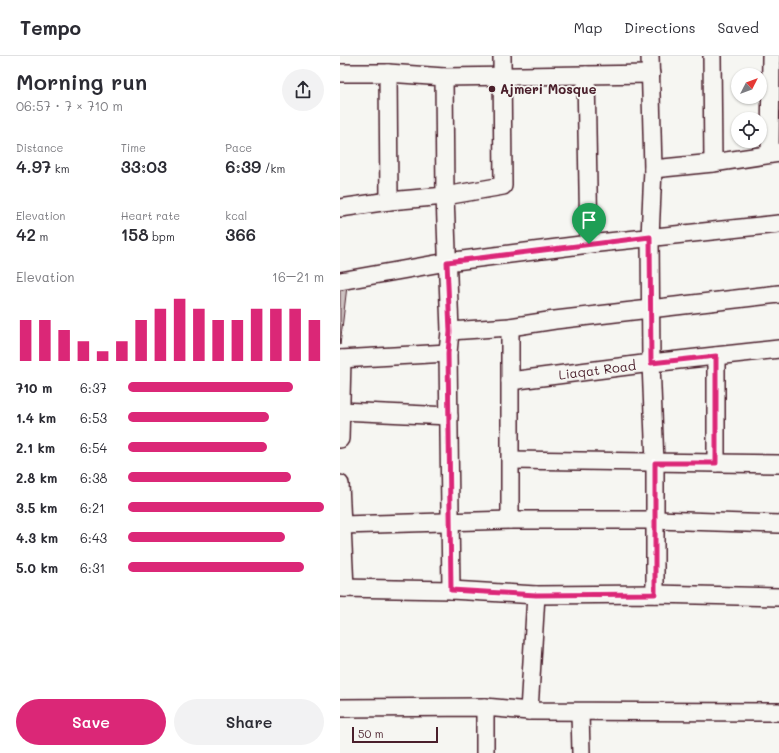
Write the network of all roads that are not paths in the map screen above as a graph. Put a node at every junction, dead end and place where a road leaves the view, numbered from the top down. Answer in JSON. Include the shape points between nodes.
{"nodes":[{"id":1,"x":502,"y":56,"type":"edge"},
{"id":2,"x":650,"y":56,"type":"edge"},
{"id":3,"x":712,"y":56,"type":"edge"},
{"id":4,"x":771,"y":56,"type":"edge"},
{"id":5,"x":340,"y":73,"type":"edge"},
{"id":6,"x":388,"y":74,"type":"junction"},
{"id":7,"x":651,"y":74,"type":"junction"},
{"id":8,"x":586,"y":75,"type":"junction"},
{"id":9,"x":502,"y":76,"type":"junction"},
{"id":10,"x":444,"y":77,"type":"junction"},
{"id":11,"x":775,"y":153,"type":"edge"},
{"id":12,"x":713,"y":163,"type":"junction"},
{"id":13,"x":653,"y":169,"type":"junction"},
{"id":14,"x":445,"y":196,"type":"junction"},
{"id":15,"x":389,"y":201,"type":"junction"},
{"id":16,"x":340,"y":208,"type":"edge"},
{"id":17,"x":779,"y":224,"type":"edge"},
{"id":18,"x":650,"y":237,"type":"junction"},
{"id":19,"x":589,"y":244,"type":"junction"},
{"id":20,"x":447,"y":262,"type":"junction"},
{"id":21,"x":340,"y":281,"type":"edge"},
{"id":22,"x":779,"y":294,"type":"edge"},
{"id":23,"x":651,"y":309,"type":"junction"},
{"id":24,"x":510,"y":327,"type":"junction"},
{"id":25,"x":450,"y":332,"type":"junction"},
{"id":26,"x":779,"y":349,"type":"edge"},
{"id":27,"x":448,"y":353,"type":"junction"},
{"id":28,"x":716,"y":356,"type":"junction"},
{"id":29,"x":341,"y":359,"type":"edge"},
{"id":30,"x":651,"y":363,"type":"junction"},
{"id":31,"x":510,"y":381,"type":"junction"},
{"id":32,"x":341,"y":411,"type":"edge"},
{"id":33,"x":449,"y":416,"type":"junction"},
{"id":34,"x":340,"y":439,"type":"edge"},
{"id":35,"x":510,"y":460,"type":"junction"},
{"id":36,"x":655,"y":463,"type":"junction"},
{"id":37,"x":716,"y":463,"type":"junction"},
{"id":38,"x":779,"y":464,"type":"edge"},
{"id":39,"x":340,"y":484,"type":"edge"},
{"id":40,"x":510,"y":520,"type":"junction"},
{"id":41,"x":656,"y":520,"type":"junction"},
{"id":42,"x":450,"y":522,"type":"junction"},
{"id":43,"x":779,"y":524,"type":"edge"},
{"id":44,"x":342,"y":525,"type":"junction"},
{"id":45,"x":342,"y":588,"type":"edge"},
{"id":46,"x":451,"y":590,"type":"junction"},
{"id":47,"x":655,"y":594,"type":"junction"},
{"id":48,"x":536,"y":595,"type":"junction"},
{"id":49,"x":779,"y":597,"type":"edge"},
{"id":50,"x":485,"y":707,"type":"junction"},
{"id":51,"x":340,"y":708,"type":"edge"},
{"id":52,"x":529,"y":711,"type":"junction"},
{"id":53,"x":580,"y":712,"type":"junction"},
{"id":54,"x":779,"y":712,"type":"edge"},
{"id":55,"x":485,"y":753,"type":"edge"},
{"id":56,"x":581,"y":753,"type":"edge"}],
"edges":[{"from":1,"to":9,"type":"street"},
{"from":2,"to":7,"type":"street"},
{"from":3,"to":12,"type":"street"},
{"from":4,"to":11,"type":"street"},
{"from":5,"to":6,"type":"street"},
{"from":6,"to":10,"type":"street"},
{"from":6,"to":15,"type":"street"},
{"from":7,"to":8,"type":"street"},
{"from":7,"to":13,"type":"street"},
{"from":8,"to":9,"type":"street"},
{"from":8,"to":19,"type":"street"},
{"from":9,"to":10,"type":"street"},
{"from":9,"to":14,"type":"street","via":[[503,186]]},
{"from":10,"to":14,"type":"street"},
{"from":11,"to":12,"type":"street"},
{"from":12,"to":13,"type":"street"},
{"from":13,"to":18,"type":"street"},
{"from":14,"to":15,"type":"street"},
{"from":14,"to":20,"type":"street"},
{"from":15,"to":16,"type":"street"},
{"from":17,"to":18,"type":"street"},
{"from":18,"to":19,"type":"street"},
{"from":18,"to":23,"type":"street"},
{"from":19,"to":20,"type":"street"},
{"from":20,"to":21,"type":"street"},
{"from":20,"to":25,"type":"street"},
{"from":22,"to":23,"type":"street"},
{"from":23,"to":24,"type":"street"},
{"from":23,"to":30,"type":"street"},
{"from":24,"to":25,"type":"street"},
{"from":24,"to":31,"type":"street"},
{"from":25,"to":27,"type":"street"},
{"from":26,"to":28,"type":"street","name":"Liaqat Road"},
{"from":27,"to":29,"type":"street"},
{"from":27,"to":33,"type":"street"},
{"from":28,"to":30,"type":"street","name":"Liaqat Road"},
{"from":28,"to":37,"type":"street"},
{"from":29,"to":32,"type":"street"},
{"from":30,"to":31,"type":"street","name":"Liaqat Road"},
{"from":30,"to":36,"type":"street"},
{"from":31,"to":35,"type":"street"},
{"from":32,"to":33,"type":"street"},
{"from":32,"to":34,"type":"street"},
{"from":33,"to":42,"type":"street"},
{"from":35,"to":36,"type":"street"},
{"from":35,"to":40,"type":"street"},
{"from":36,"to":37,"type":"street"},
{"from":36,"to":41,"type":"street"},
{"from":37,"to":38,"type":"street"},
{"from":39,"to":44,"type":"street"},
{"from":40,"to":41,"type":"street"},
{"from":40,"to":42,"type":"street"},
{"from":41,"to":43,"type":"street"},
{"from":41,"to":47,"type":"street"},
{"from":42,"to":44,"type":"street"},
{"from":42,"to":46,"type":"street"},
{"from":44,"to":45,"type":"street"},
{"from":45,"to":46,"type":"street"},
{"from":46,"to":48,"type":"street"},
{"from":47,"to":48,"type":"street"},
{"from":47,"to":49,"type":"street"},
{"from":48,"to":52,"type":"street"},
{"from":50,"to":51,"type":"street"},
{"from":50,"to":52,"type":"street"},
{"from":50,"to":55,"type":"street"},
{"from":52,"to":53,"type":"street"},
{"from":53,"to":54,"type":"street"},
{"from":53,"to":56,"type":"street"}]}
